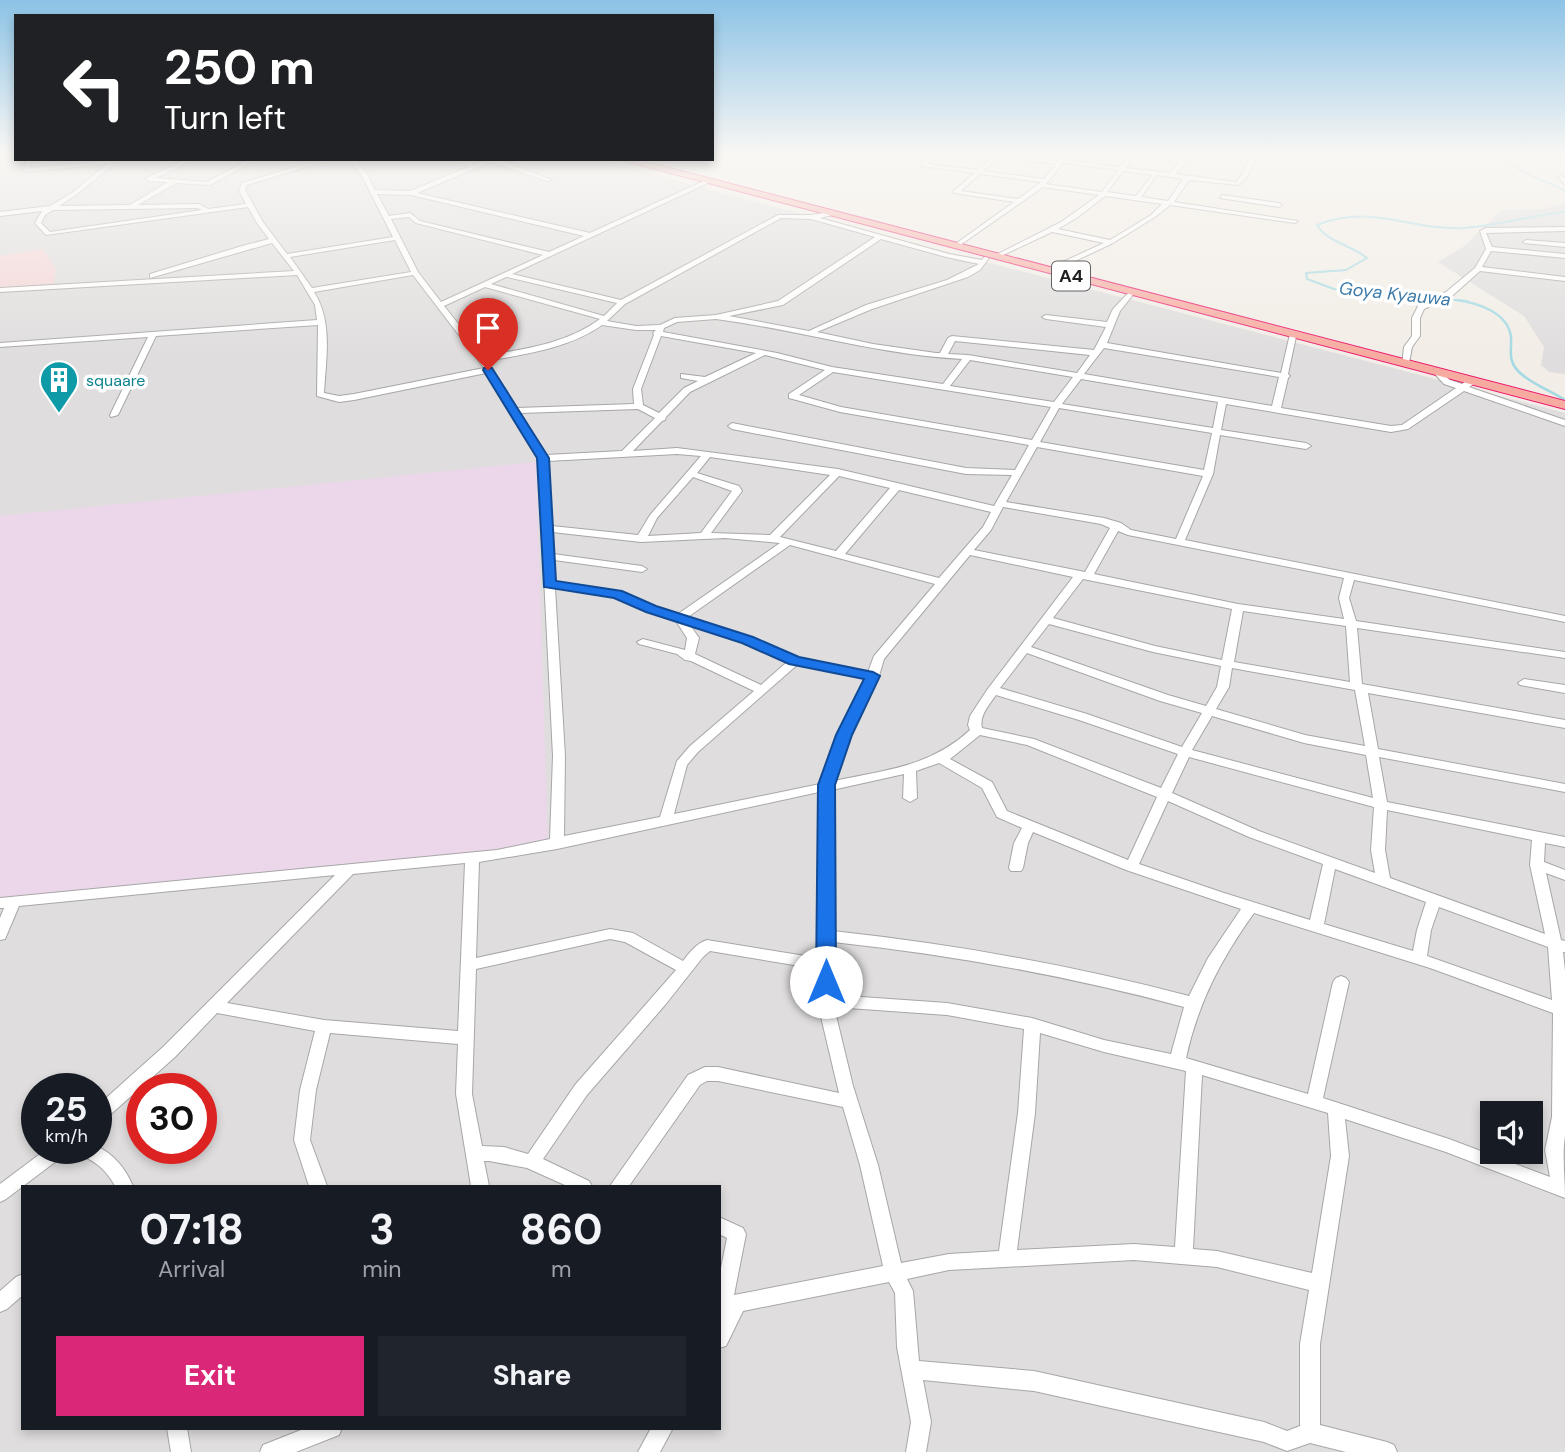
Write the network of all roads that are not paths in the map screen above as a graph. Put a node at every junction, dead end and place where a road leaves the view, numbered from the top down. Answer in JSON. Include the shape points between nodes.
{"nodes":[{"id":1,"x":39,"y":222,"type":"edge"},
{"id":2,"x":139,"y":222,"type":"edge"},
{"id":3,"x":261,"y":222,"type":"edge"},
{"id":4,"x":388,"y":222,"type":"edge"},
{"id":5,"x":418,"y":222,"type":"edge"},
{"id":6,"x":534,"y":222,"type":"edge"},
{"id":7,"x":619,"y":222,"type":"edge"},
{"id":8,"x":767,"y":222,"type":"edge"},
{"id":9,"x":827,"y":222,"type":"edge"},
{"id":10,"x":861,"y":222,"type":"edge"},
{"id":11,"x":990,"y":222,"type":"edge"},
{"id":12,"x":1067,"y":222,"type":"edge"},
{"id":13,"x":1142,"y":222,"type":"edge"},
{"id":14,"x":1565,"y":229,"type":"edge"},
{"id":15,"x":1052,"y":230,"type":"junction"},
{"id":16,"x":591,"y":235,"type":"junction"},
{"id":17,"x":880,"y":237,"type":"junction"},
{"id":18,"x":397,"y":238,"type":"junction"},
{"id":19,"x":275,"y":240,"type":"junction"},
{"id":20,"x":1111,"y":242,"type":"junction"},
{"id":21,"x":1526,"y":242,"type":"dead end"},
{"id":22,"x":1565,"y":245,"type":"edge"},
{"id":23,"x":956,"y":246,"type":"junction"},
{"id":24,"x":1489,"y":249,"type":"junction"},
{"id":25,"x":549,"y":254,"type":"junction"},
{"id":26,"x":285,"y":256,"type":"junction"},
{"id":27,"x":1565,"y":256,"type":"edge"},
{"id":28,"x":989,"y":258,"type":"junction"},
{"id":29,"x":1478,"y":269,"type":"junction"},
{"id":30,"x":1050,"y":271,"type":"junction"},
{"id":31,"x":299,"y":273,"type":"junction"},
{"id":32,"x":415,"y":273,"type":"junction"},
{"id":33,"x":507,"y":275,"type":"junction"},
{"id":34,"x":1565,"y":279,"type":"edge"},
{"id":35,"x":133,"y":282,"type":"junction"},
{"id":36,"x":485,"y":285,"type":"junction"},
{"id":37,"x":0,"y":290,"type":"edge"},
{"id":38,"x":310,"y":290,"type":"junction"},
{"id":39,"x":1132,"y":291,"type":"junction"},
{"id":40,"x":622,"y":302,"type":"junction"},
{"id":41,"x":440,"y":305,"type":"junction"},
{"id":42,"x":716,"y":317,"type":"junction"},
{"id":43,"x":1046,"y":317,"type":"dead end"},
{"id":44,"x":602,"y":320,"type":"junction"},
{"id":45,"x":323,"y":322,"type":"junction"},
{"id":46,"x":1110,"y":325,"type":"junction"},
{"id":47,"x":659,"y":330,"type":"junction"},
{"id":48,"x":810,"y":333,"type":"junction"},
{"id":49,"x":153,"y":334,"type":"junction"},
{"id":50,"x":1294,"y":334,"type":"junction"},
{"id":51,"x":0,"y":345,"type":"edge"},
{"id":52,"x":1102,"y":345,"type":"junction"},
{"id":53,"x":763,"y":352,"type":"junction"},
{"id":54,"x":1096,"y":354,"type":"junction"},
{"id":55,"x":943,"y":356,"type":"junction"},
{"id":56,"x":968,"y":356,"type":"junction"},
{"id":57,"x":482,"y":359,"type":"junction"},
{"id":58,"x":1405,"y":363,"type":"junction"},
{"id":59,"x":832,"y":369,"type":"junction"},
{"id":60,"x":488,"y":370,"type":"junction"},
{"id":61,"x":1081,"y":374,"type":"junction"},
{"id":62,"x":684,"y":376,"type":"dead end"},
{"id":63,"x":1286,"y":376,"type":"junction"},
{"id":64,"x":706,"y":380,"type":"junction"},
{"id":65,"x":1468,"y":384,"type":"junction"},
{"id":66,"x":945,"y":387,"type":"junction"},
{"id":67,"x":1223,"y":399,"type":"junction"},
{"id":68,"x":1565,"y":405,"type":"edge"},
{"id":69,"x":639,"y":406,"type":"junction"},
{"id":70,"x":1055,"y":407,"type":"junction"},
{"id":71,"x":1276,"y":409,"type":"junction"},
{"id":72,"x":513,"y":411,"type":"junction"},
{"id":73,"x":114,"y":415,"type":"dead end"},
{"id":74,"x":662,"y":418,"type":"junction"},
{"id":75,"x":1565,"y":424,"type":"edge"},
{"id":76,"x":732,"y":426,"type":"dead end"},
{"id":77,"x":1217,"y":431,"type":"junction"},
{"id":78,"x":1033,"y":444,"type":"junction"},
{"id":79,"x":1306,"y":446,"type":"dead end"},
{"id":80,"x":626,"y":452,"type":"junction"},
{"id":81,"x":708,"y":454,"type":"junction"},
{"id":82,"x":543,"y":458,"type":"junction"},
{"id":83,"x":838,"y":472,"type":"junction"},
{"id":84,"x":1018,"y":473,"type":"junction"},
{"id":85,"x":692,"y":474,"type":"junction"},
{"id":86,"x":1208,"y":474,"type":"junction"},
{"id":87,"x":897,"y":486,"type":"junction"},
{"id":88,"x":999,"y":507,"type":"junction"},
{"id":89,"x":1117,"y":526,"type":"junction"},
{"id":90,"x":546,"y":528,"type":"junction"},
{"id":91,"x":704,"y":537,"type":"junction"},
{"id":92,"x":773,"y":538,"type":"junction"},
{"id":93,"x":640,"y":539,"type":"junction"},
{"id":94,"x":1180,"y":541,"type":"junction"},
{"id":95,"x":788,"y":542,"type":"junction"},
{"id":96,"x":968,"y":552,"type":"junction"},
{"id":97,"x":548,"y":556,"type":"junction"},
{"id":98,"x":837,"y":556,"type":"junction"},
{"id":99,"x":642,"y":569,"type":"dead end"},
{"id":100,"x":1084,"y":576,"type":"junction"},
{"id":101,"x":1350,"y":576,"type":"junction"},
{"id":102,"x":941,"y":582,"type":"junction"},
{"id":103,"x":549,"y":584,"type":"junction"},
{"id":104,"x":1238,"y":607,"type":"junction"},
{"id":105,"x":680,"y":618,"type":"junction"},
{"id":106,"x":1565,"y":619,"type":"edge"},
{"id":107,"x":1048,"y":620,"type":"junction"},
{"id":108,"x":1351,"y":624,"type":"junction"},
{"id":109,"x":643,"y":642,"type":"dead end"},
{"id":110,"x":1025,"y":649,"type":"junction"},
{"id":111,"x":1565,"y":655,"type":"edge"},
{"id":112,"x":689,"y":657,"type":"junction"},
{"id":113,"x":795,"y":661,"type":"junction"},
{"id":114,"x":1226,"y":663,"type":"junction"},
{"id":115,"x":873,"y":676,"type":"junction"},
{"id":116,"x":1524,"y":683,"type":"dead end"},
{"id":117,"x":1358,"y":688,"type":"junction"},
{"id":118,"x":760,"y":690,"type":"junction"},
{"id":119,"x":993,"y":690,"type":"junction"},
{"id":120,"x":1565,"y":690,"type":"edge"},
{"id":121,"x":1209,"y":711,"type":"junction"},
{"id":122,"x":1565,"y":724,"type":"edge"},
{"id":123,"x":977,"y":731,"type":"junction"},
{"id":124,"x":1185,"y":752,"type":"junction"},
{"id":125,"x":1372,"y":752,"type":"junction"},
{"id":126,"x":941,"y":759,"type":"junction"},
{"id":127,"x":910,"y":768,"type":"junction"},
{"id":128,"x":826,"y":785,"type":"junction"},
{"id":129,"x":1565,"y":788,"type":"edge"},
{"id":130,"x":1166,"y":796,"type":"junction"},
{"id":131,"x":910,"y":797,"type":"dead end"},
{"id":132,"x":1381,"y":804,"type":"junction"},
{"id":133,"x":665,"y":821,"type":"junction"},
{"id":134,"x":1030,"y":826,"type":"junction"},
{"id":135,"x":1539,"y":836,"type":"junction"},
{"id":136,"x":1565,"y":842,"type":"edge"},
{"id":137,"x":557,"y":844,"type":"junction"},
{"id":138,"x":472,"y":858,"type":"junction"},
{"id":139,"x":1330,"y":862,"type":"junction"},
{"id":140,"x":1537,"y":865,"type":"junction"},
{"id":141,"x":1131,"y":867,"type":"junction"},
{"id":142,"x":1016,"y":868,"type":"dead end"},
{"id":143,"x":347,"y":872,"type":"junction"},
{"id":144,"x":1565,"y":875,"type":"edge"},
{"id":145,"x":1384,"y":882,"type":"junction"},
{"id":146,"x":1434,"y":901,"type":"junction"},
{"id":147,"x":7,"y":903,"type":"edge"},
{"id":148,"x":1251,"y":907,"type":"junction"},
{"id":149,"x":1315,"y":927,"type":"junction"},
{"id":150,"x":0,"y":935,"type":"edge"},
{"id":151,"x":826,"y":936,"type":"junction"},
{"id":152,"x":1560,"y":946,"type":"edge"},
{"id":153,"x":1419,"y":960,"type":"junction"},
{"id":154,"x":470,"y":965,"type":"junction"},
{"id":155,"x":827,"y":965,"type":"junction"},
{"id":156,"x":686,"y":969,"type":"junction"},
{"id":157,"x":1341,"y":982,"type":"dead end"},
{"id":158,"x":825,"y":1000,"type":"junction"},
{"id":159,"x":1191,"y":1003,"type":"junction"},
{"id":160,"x":213,"y":1006,"type":"junction"},
{"id":161,"x":1563,"y":1010,"type":"edge"},
{"id":162,"x":1032,"y":1024,"type":"junction"},
{"id":163,"x":324,"y":1026,"type":"junction"},
{"id":164,"x":465,"y":1038,"type":"junction"},
{"id":165,"x":1186,"y":1064,"type":"junction"},
{"id":166,"x":850,"y":1102,"type":"junction"},
{"id":167,"x":1314,"y":1102,"type":"junction"},
{"id":168,"x":112,"y":1103,"type":"edge"},
{"id":169,"x":1336,"y":1109,"type":"junction"},
{"id":170,"x":474,"y":1154,"type":"junction"},
{"id":171,"x":532,"y":1162,"type":"junction"},
{"id":172,"x":40,"y":1164,"type":"edge"},
{"id":173,"x":110,"y":1164,"type":"edge"},
{"id":174,"x":124,"y":1185,"type":"edge"},
{"id":175,"x":318,"y":1185,"type":"edge"},
{"id":176,"x":480,"y":1185,"type":"edge"},
{"id":177,"x":581,"y":1185,"type":"edge"},
{"id":178,"x":620,"y":1185,"type":"edge"},
{"id":179,"x":1563,"y":1189,"type":"edge"},
{"id":180,"x":0,"y":1195,"type":"edge"},
{"id":181,"x":721,"y":1226,"type":"edge"},
{"id":182,"x":1184,"y":1256,"type":"junction"},
{"id":183,"x":1007,"y":1259,"type":"junction"},
{"id":184,"x":894,"y":1274,"type":"junction"},
{"id":185,"x":1320,"y":1284,"type":"junction"},
{"id":186,"x":21,"y":1285,"type":"edge"},
{"id":187,"x":0,"y":1303,"type":"edge"},
{"id":188,"x":726,"y":1305,"type":"edge"},
{"id":189,"x":721,"y":1329,"type":"edge"},
{"id":190,"x":911,"y":1376,"type":"junction"},
{"id":191,"x":177,"y":1430,"type":"edge"},
{"id":192,"x":327,"y":1430,"type":"edge"},
{"id":193,"x":662,"y":1430,"type":"edge"},
{"id":194,"x":1310,"y":1433,"type":"junction"},
{"id":195,"x":1286,"y":1447,"type":"edge"},
{"id":196,"x":181,"y":1452,"type":"edge"},
{"id":197,"x":270,"y":1452,"type":"edge"},
{"id":198,"x":648,"y":1452,"type":"edge"},
{"id":199,"x":916,"y":1452,"type":"edge"},
{"id":200,"x":1387,"y":1452,"type":"edge"}],
"edges":[{"from":1,"to":2,"type":"street","via":[[48,234]]},
{"from":3,"to":19,"type":"street"},
{"from":4,"to":18,"type":"street"},
{"from":5,"to":25,"type":"street"},
{"from":6,"to":16,"type":"street"},
{"from":7,"to":16,"type":"street"},
{"from":8,"to":40,"type":"street"},
{"from":9,"to":17,"type":"street"},
{"from":10,"to":23,"type":"highway","number":"A4"},
{"from":11,"to":23,"type":"street"},
{"from":12,"to":15,"type":"street"},
{"from":13,"to":20,"type":"street"},
{"from":14,"to":24,"type":"street","via":[[1486,230],[1482,232]]},
{"from":15,"to":20,"type":"street"},
{"from":15,"to":28,"type":"street"},
{"from":16,"to":25,"type":"street"},
{"from":17,"to":28,"type":"street"},
{"from":17,"to":42,"type":"street","via":[[780,303]]},
{"from":18,"to":26,"type":"street"},
{"from":18,"to":32,"type":"street"},
{"from":19,"to":26,"type":"street"},
{"from":19,"to":35,"type":"street"},
{"from":20,"to":30,"type":"street"},
{"from":21,"to":22,"type":"street"},
{"from":23,"to":28,"type":"highway","number":"A4"},
{"from":24,"to":27,"type":"street"},
{"from":24,"to":29,"type":"street"},
{"from":25,"to":33,"type":"street"},
{"from":26,"to":31,"type":"street"},
{"from":28,"to":30,"type":"highway","number":"A4"},
{"from":28,"to":48,"type":"street","via":[[981,268],[950,281]]},
{"from":29,"to":34,"type":"street"},
{"from":29,"to":58,"type":"street","via":[[1449,294],[1421,308]]},
{"from":30,"to":39,"type":"highway","number":"A4"},
{"from":31,"to":35,"type":"street"},
{"from":31,"to":38,"type":"street"},
{"from":32,"to":38,"type":"street"},
{"from":32,"to":41,"type":"street"},
{"from":33,"to":36,"type":"street"},
{"from":33,"to":40,"type":"street"},
{"from":35,"to":37,"type":"street"},
{"from":36,"to":41,"type":"street"},
{"from":36,"to":44,"type":"street"},
{"from":38,"to":45,"type":"street"},
{"from":39,"to":46,"type":"street"},
{"from":39,"to":50,"type":"highway","number":"A4"},
{"from":40,"to":44,"type":"street"},
{"from":41,"to":57,"type":"street"},
{"from":42,"to":47,"type":"street","via":[[675,320]]},
{"from":42,"to":48,"type":"street"},
{"from":43,"to":46,"type":"street"},
{"from":44,"to":47,"type":"street"},
{"from":44,"to":57,"type":"street","via":[[558,343]]},
{"from":45,"to":49,"type":"street"},
{"from":45,"to":60,"type":"street","via":[[320,394],[327,397],[354,397]]},
{"from":46,"to":52,"type":"street"},
{"from":47,"to":53,"type":"street"},
{"from":47,"to":69,"type":"street","via":[[637,389]]},
{"from":48,"to":55,"type":"street","via":[[898,352]]},
{"from":49,"to":51,"type":"street"},
{"from":49,"to":73,"type":"street"},
{"from":50,"to":58,"type":"highway","number":"A4"},
{"from":50,"to":63,"type":"street"},
{"from":52,"to":54,"type":"street"},
{"from":52,"to":63,"type":"street"},
{"from":53,"to":59,"type":"street"},
{"from":53,"to":64,"type":"street"},
{"from":54,"to":55,"type":"street","via":[[952,338]]},
{"from":54,"to":61,"type":"street"},
{"from":55,"to":56,"type":"street"},
{"from":56,"to":61,"type":"street"},
{"from":56,"to":66,"type":"street"},
{"from":57,"to":60,"type":"street"},
{"from":58,"to":65,"type":"highway","number":"A4"},
{"from":59,"to":66,"type":"street"},
{"from":59,"to":78,"type":"street","via":[[792,396]]},
{"from":60,"to":72,"type":"street"},
{"from":61,"to":67,"type":"street"},
{"from":61,"to":70,"type":"street"},
{"from":62,"to":64,"type":"street"},
{"from":63,"to":71,"type":"street"},
{"from":64,"to":74,"type":"street","via":[[687,390]]},
{"from":65,"to":68,"type":"highway","number":"A4"},
{"from":65,"to":71,"type":"street","via":[[1405,427],[1391,429]]},
{"from":65,"to":75,"type":"street"},
{"from":66,"to":70,"type":"street"},
{"from":67,"to":71,"type":"street"},
{"from":67,"to":77,"type":"street"},
{"from":69,"to":72,"type":"street"},
{"from":69,"to":74,"type":"street"},
{"from":70,"to":77,"type":"street"},
{"from":70,"to":78,"type":"street"},
{"from":72,"to":82,"type":"street"},
{"from":74,"to":80,"type":"street"},
{"from":76,"to":84,"type":"street","via":[[966,471]]},
{"from":77,"to":79,"type":"street"},
{"from":77,"to":86,"type":"street"},
{"from":78,"to":84,"type":"street"},
{"from":78,"to":86,"type":"street"},
{"from":80,"to":81,"type":"street"},
{"from":80,"to":82,"type":"street"},
{"from":81,"to":83,"type":"street"},
{"from":81,"to":85,"type":"street"},
{"from":82,"to":90,"type":"street"},
{"from":83,"to":87,"type":"street"},
{"from":83,"to":92,"type":"street"},
{"from":84,"to":88,"type":"street"},
{"from":85,"to":91,"type":"street","via":[[737,491]]},
{"from":85,"to":93,"type":"street","via":[[661,507]]},
{"from":86,"to":94,"type":"street"},
{"from":87,"to":88,"type":"street"},
{"from":87,"to":98,"type":"street"},
{"from":88,"to":89,"type":"street"},
{"from":88,"to":96,"type":"street"},
{"from":89,"to":94,"type":"street"},
{"from":89,"to":100,"type":"street"},
{"from":90,"to":93,"type":"street"},
{"from":90,"to":97,"type":"street"},
{"from":91,"to":92,"type":"street"},
{"from":91,"to":93,"type":"street"},
{"from":92,"to":95,"type":"street"},
{"from":94,"to":101,"type":"street"},
{"from":95,"to":98,"type":"street"},
{"from":95,"to":105,"type":"street"},
{"from":96,"to":100,"type":"street"},
{"from":96,"to":102,"type":"street"},
{"from":97,"to":99,"type":"street"},
{"from":97,"to":103,"type":"street"},
{"from":98,"to":102,"type":"street"},
{"from":100,"to":104,"type":"street"},
{"from":100,"to":107,"type":"street"},
{"from":101,"to":106,"type":"street"},
{"from":101,"to":108,"type":"street","via":[[1344,598]]},
{"from":102,"to":115,"type":"street","via":[[887,644]]},
{"from":103,"to":105,"type":"street","via":[[617,594]]},
{"from":103,"to":137,"type":"street","via":[[559,756]]},
{"from":104,"to":108,"type":"street"},
{"from":104,"to":114,"type":"street"},
{"from":105,"to":112,"type":"street","via":[[692,638]]},
{"from":105,"to":113,"type":"street"},
{"from":107,"to":110,"type":"street"},
{"from":107,"to":114,"type":"street","via":[[1153,649]]},
{"from":108,"to":111,"type":"street"},
{"from":108,"to":117,"type":"street"},
{"from":109,"to":112,"type":"street"},
{"from":110,"to":119,"type":"street"},
{"from":110,"to":121,"type":"street"},
{"from":112,"to":118,"type":"street"},
{"from":113,"to":115,"type":"street"},
{"from":113,"to":118,"type":"street"},
{"from":114,"to":117,"type":"street"},
{"from":114,"to":121,"type":"street","via":[[1223,687]]},
{"from":115,"to":128,"type":"street"},
{"from":116,"to":120,"type":"street"},
{"from":117,"to":122,"type":"street"},
{"from":117,"to":125,"type":"street"},
{"from":118,"to":133,"type":"street","via":[[681,764]]},
{"from":119,"to":123,"type":"street","via":[[976,716]]},
{"from":119,"to":124,"type":"street"},
{"from":121,"to":124,"type":"street"},
{"from":121,"to":125,"type":"street","via":[[1304,739]]},
{"from":123,"to":126,"type":"street"},
{"from":123,"to":130,"type":"street","via":[[1030,741]]},
{"from":124,"to":130,"type":"street"},
{"from":124,"to":132,"type":"street"},
{"from":125,"to":129,"type":"street"},
{"from":125,"to":132,"type":"street"},
{"from":126,"to":127,"type":"street"},
{"from":126,"to":134,"type":"street","via":[[987,785],[1002,814]]},
{"from":127,"to":128,"type":"street"},
{"from":127,"to":131,"type":"street"},
{"from":128,"to":133,"type":"street"},
{"from":128,"to":151,"type":"street"},
{"from":130,"to":139,"type":"street"},
{"from":130,"to":141,"type":"street"},
{"from":132,"to":135,"type":"street"},
{"from":132,"to":145,"type":"street","via":[[1378,850]]},
{"from":133,"to":137,"type":"street"},
{"from":134,"to":141,"type":"street"},
{"from":134,"to":142,"type":"street"},
{"from":135,"to":136,"type":"street"},
{"from":135,"to":140,"type":"street"},
{"from":137,"to":138,"type":"street"},
{"from":138,"to":143,"type":"street"},
{"from":138,"to":154,"type":"street"},
{"from":139,"to":145,"type":"street"},
{"from":139,"to":149,"type":"street"},
{"from":140,"to":144,"type":"street"},
{"from":140,"to":152,"type":"street"},
{"from":141,"to":148,"type":"street"},
{"from":143,"to":147,"type":"street"},
{"from":143,"to":160,"type":"street"},
{"from":145,"to":146,"type":"street"},
{"from":146,"to":152,"type":"street"},
{"from":146,"to":153,"type":"street"},
{"from":147,"to":150,"type":"street"},
{"from":148,"to":149,"type":"street"},
{"from":148,"to":159,"type":"street"},
{"from":149,"to":153,"type":"street"},
{"from":151,"to":155,"type":"street"},
{"from":151,"to":159,"type":"street","via":[[1040,965]]},
{"from":152,"to":161,"type":"street"},
{"from":153,"to":161,"type":"street"},
{"from":154,"to":156,"type":"street","via":[[610,934],[628,937]]},
{"from":154,"to":164,"type":"street"},
{"from":155,"to":156,"type":"street","via":[[707,946]]},
{"from":155,"to":158,"type":"street"},
{"from":156,"to":171,"type":"street","via":[[581,1090]]},
{"from":157,"to":167,"type":"street"},
{"from":158,"to":162,"type":"street","via":[[947,1009]]},
{"from":158,"to":166,"type":"street"},
{"from":159,"to":165,"type":"street"},
{"from":160,"to":163,"type":"street"},
{"from":160,"to":168,"type":"street"},
{"from":161,"to":179,"type":"street","via":[[1560,1116],[1554,1150]]},
{"from":162,"to":165,"type":"street"},
{"from":162,"to":183,"type":"street","via":[[1032,1080]]},
{"from":163,"to":164,"type":"street"},
{"from":163,"to":175,"type":"street","via":[[308,1090],[302,1140]]},
{"from":164,"to":170,"type":"street","via":[[464,1094]]},
{"from":165,"to":167,"type":"street"},
{"from":165,"to":182,"type":"street"},
{"from":166,"to":178,"type":"street","via":[[705,1074],[694,1080]]},
{"from":166,"to":184,"type":"street"},
{"from":167,"to":169,"type":"street"},
{"from":169,"to":179,"type":"street"},
{"from":169,"to":185,"type":"street","via":[[1339,1156]]},
{"from":170,"to":171,"type":"street","via":[[499,1152]]},
{"from":170,"to":176,"type":"street"},
{"from":171,"to":177,"type":"street"},
{"from":172,"to":180,"type":"street"},
{"from":173,"to":174,"type":"street"},
{"from":181,"to":188,"type":"street","via":[[737,1234]]},
{"from":182,"to":183,"type":"street","via":[[1134,1252]]},
{"from":182,"to":185,"type":"street","via":[[1217,1259]]},
{"from":183,"to":184,"type":"street","via":[[949,1262]]},
{"from":184,"to":188,"type":"street"},
{"from":184,"to":190,"type":"street","via":[[904,1291]]},
{"from":185,"to":194,"type":"street","via":[[1310,1344]]},
{"from":186,"to":187,"type":"street"},
{"from":188,"to":189,"type":"street"},
{"from":190,"to":195,"type":"street","via":[[918,1370],[1034,1381],[1264,1432]]},
{"from":190,"to":199,"type":"street","via":[[921,1422]]},
{"from":191,"to":196,"type":"street"},
{"from":192,"to":197,"type":"street"},
{"from":193,"to":198,"type":"street"},
{"from":194,"to":195,"type":"street"},
{"from":194,"to":200,"type":"street"}]}
